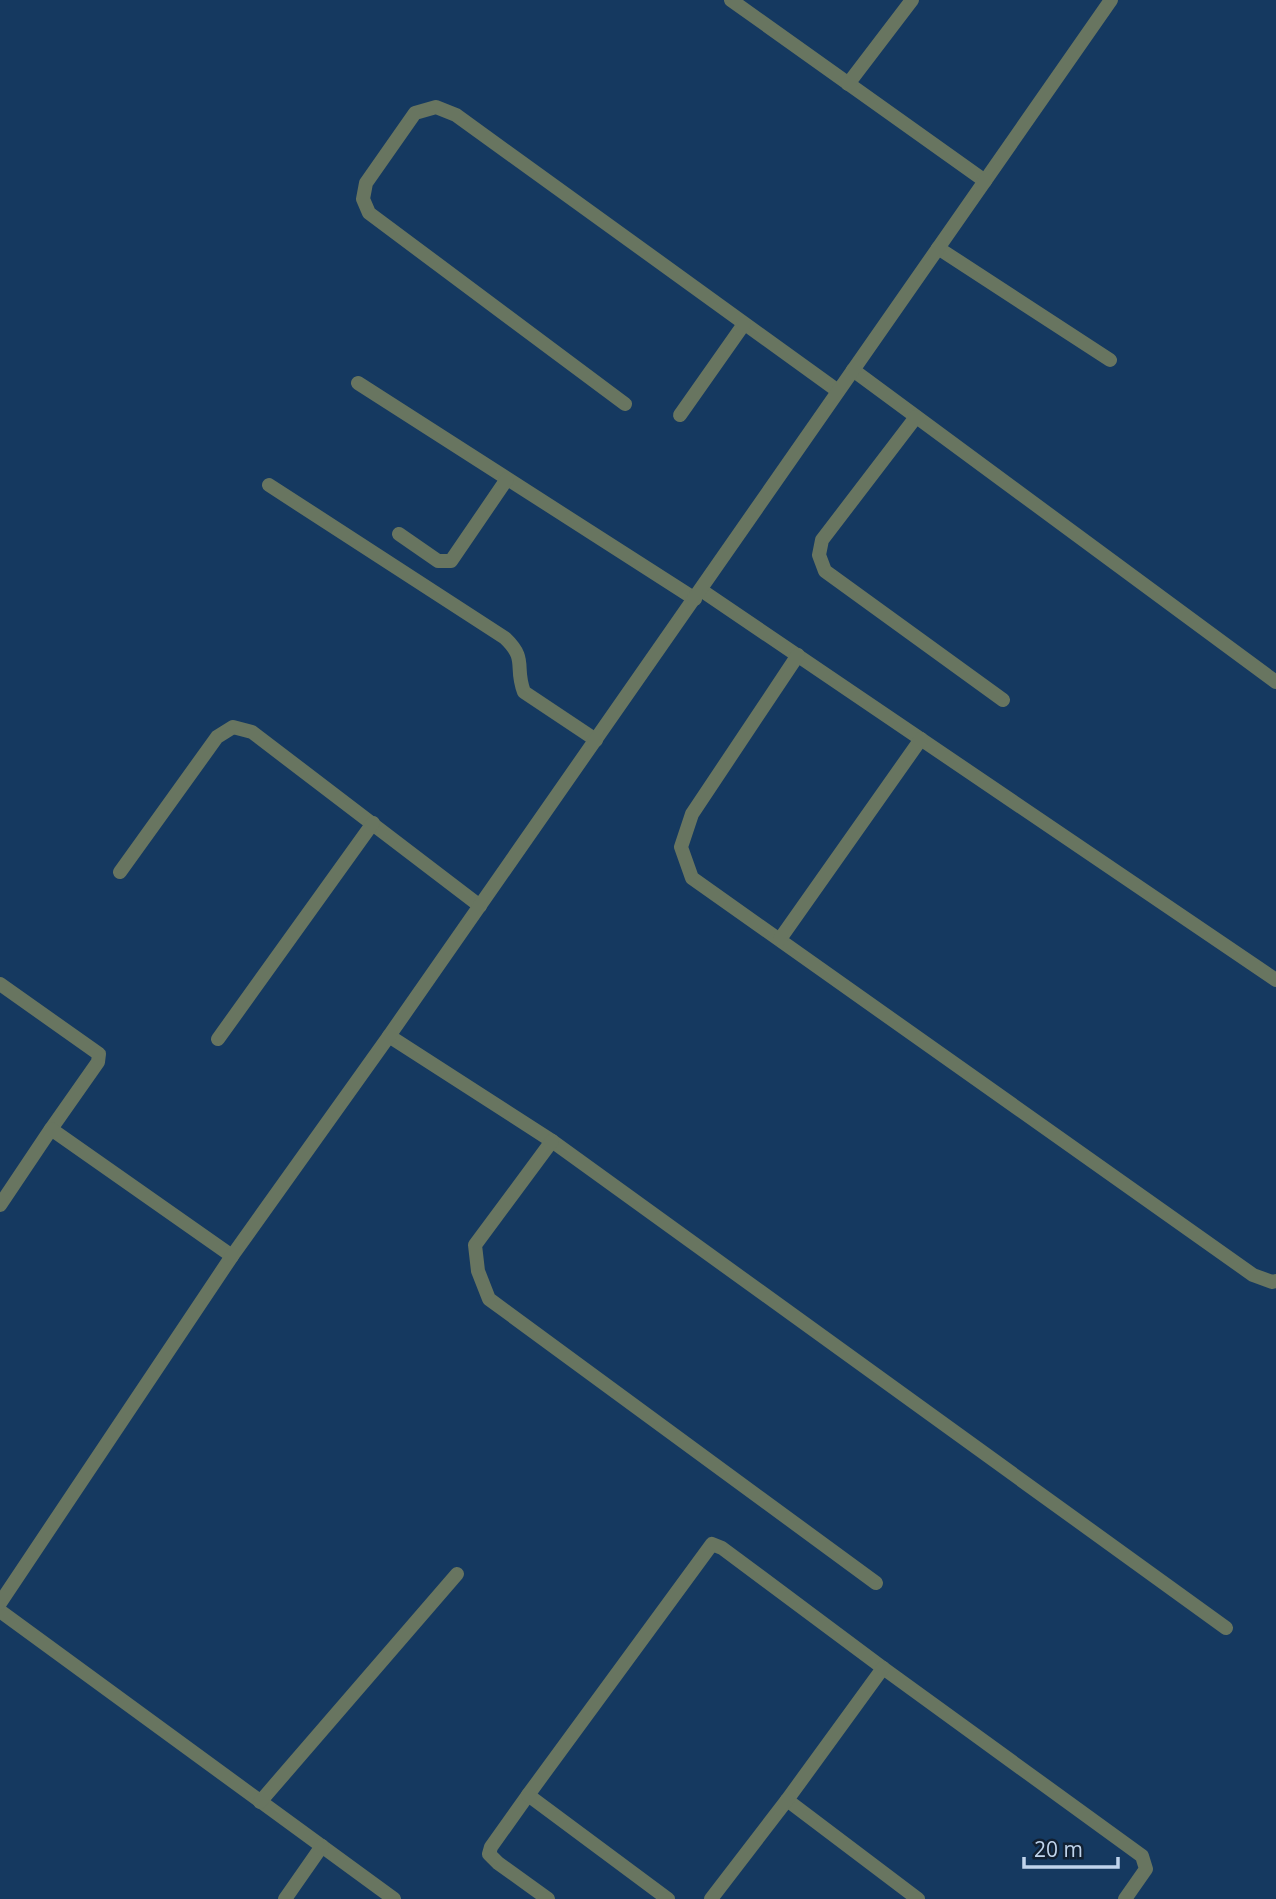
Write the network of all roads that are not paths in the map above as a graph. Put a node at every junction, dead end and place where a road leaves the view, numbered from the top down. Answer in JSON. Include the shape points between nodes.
{"nodes":[{"id":1,"x":731,"y":0,"type":"edge"},
{"id":2,"x":912,"y":0,"type":"edge"},
{"id":3,"x":1111,"y":0,"type":"edge"},
{"id":4,"x":848,"y":84,"type":"junction"},
{"id":5,"x":985,"y":181,"type":"junction"},
{"id":6,"x":938,"y":248,"type":"junction"},
{"id":7,"x":744,"y":324,"type":"junction"},
{"id":8,"x":1110,"y":360,"type":"dead end"},
{"id":9,"x":853,"y":370,"type":"junction"},
{"id":10,"x":358,"y":383,"type":"dead end"},
{"id":11,"x":838,"y":391,"type":"junction"},
{"id":12,"x":625,"y":404,"type":"dead end"},
{"id":13,"x":680,"y":415,"type":"dead end"},
{"id":14,"x":916,"y":417,"type":"junction"},
{"id":15,"x":508,"y":479,"type":"junction"},
{"id":16,"x":269,"y":485,"type":"dead end"},
{"id":17,"x":399,"y":534,"type":"dead end"},
{"id":18,"x":698,"y":594,"type":"junction"},
{"id":19,"x":798,"y":655,"type":"junction"},
{"id":20,"x":1276,"y":682,"type":"edge"},
{"id":21,"x":1003,"y":700,"type":"dead end"},
{"id":22,"x":920,"y":738,"type":"junction"},
{"id":23,"x":596,"y":740,"type":"junction"},
{"id":24,"x":373,"y":823,"type":"junction"},
{"id":25,"x":120,"y":872,"type":"dead end"},
{"id":26,"x":480,"y":906,"type":"junction"},
{"id":27,"x":780,"y":939,"type":"junction"},
{"id":28,"x":1276,"y":980,"type":"edge"},
{"id":29,"x":0,"y":984,"type":"edge"},
{"id":30,"x":389,"y":1036,"type":"junction"},
{"id":31,"x":218,"y":1039,"type":"dead end"},
{"id":32,"x":51,"y":1129,"type":"junction"},
{"id":33,"x":552,"y":1141,"type":"junction"},
{"id":34,"x":0,"y":1205,"type":"edge"},
{"id":35,"x":232,"y":1256,"type":"junction"},
{"id":36,"x":1276,"y":1281,"type":"edge"},
{"id":37,"x":457,"y":1574,"type":"dead end"},
{"id":38,"x":876,"y":1583,"type":"dead end"},
{"id":39,"x":0,"y":1603,"type":"edge"},
{"id":40,"x":0,"y":1611,"type":"edge"},
{"id":41,"x":1226,"y":1628,"type":"dead end"},
{"id":42,"x":883,"y":1668,"type":"junction"},
{"id":43,"x":528,"y":1795,"type":"junction"},
{"id":44,"x":787,"y":1800,"type":"junction"},
{"id":45,"x":260,"y":1801,"type":"junction"},
{"id":46,"x":322,"y":1846,"type":"junction"},
{"id":47,"x":285,"y":1899,"type":"edge"},
{"id":48,"x":394,"y":1899,"type":"edge"},
{"id":49,"x":548,"y":1899,"type":"edge"},
{"id":50,"x":668,"y":1899,"type":"edge"},
{"id":51,"x":711,"y":1899,"type":"edge"},
{"id":52,"x":918,"y":1899,"type":"edge"},
{"id":53,"x":1125,"y":1899,"type":"edge"}],
"edges":[{"from":1,"to":4,"type":"street"},
{"from":2,"to":4,"type":"street"},
{"from":3,"to":5,"type":"street"},
{"from":4,"to":5,"type":"street"},
{"from":5,"to":6,"type":"street"},
{"from":6,"to":8,"type":"street"},
{"from":6,"to":9,"type":"street"},
{"from":7,"to":11,"type":"street"},
{"from":7,"to":12,"type":"street","via":[[457,115],[436,107],[415,113],[366,183],[363,199],[369,213]]},
{"from":7,"to":13,"type":"street"},
{"from":9,"to":11,"type":"street"},
{"from":9,"to":14,"type":"street"},
{"from":10,"to":15,"type":"street"},
{"from":11,"to":18,"type":"street"},
{"from":14,"to":20,"type":"street"},
{"from":14,"to":21,"type":"street","via":[[822,540],[819,555],[825,571]]},
{"from":15,"to":17,"type":"street","via":[[451,561],[438,561]]},
{"from":15,"to":18,"type":"street"},
{"from":16,"to":23,"type":"street","via":[[505,638],[517,650],[518,679],[524,692]]},
{"from":18,"to":19,"type":"street"},
{"from":18,"to":23,"type":"street"},
{"from":19,"to":22,"type":"street"},
{"from":19,"to":27,"type":"street","via":[[692,814],[681,847],[692,878]]},
{"from":22,"to":27,"type":"street"},
{"from":22,"to":28,"type":"street"},
{"from":23,"to":26,"type":"street"},
{"from":24,"to":25,"type":"street","via":[[252,732],[233,727],[217,737]]},
{"from":24,"to":26,"type":"street"},
{"from":24,"to":31,"type":"street"},
{"from":26,"to":30,"type":"street"},
{"from":27,"to":36,"type":"street","via":[[1253,1275]]},
{"from":29,"to":32,"type":"street","via":[[99,1055]]},
{"from":30,"to":33,"type":"street"},
{"from":30,"to":35,"type":"street"},
{"from":32,"to":34,"type":"street"},
{"from":32,"to":35,"type":"street"},
{"from":33,"to":38,"type":"street","via":[[475,1245],[478,1271],[489,1299]]},
{"from":33,"to":41,"type":"street"},
{"from":35,"to":39,"type":"street"},
{"from":37,"to":45,"type":"street"},
{"from":40,"to":45,"type":"street"},
{"from":42,"to":43,"type":"street","via":[[712,1544]]},
{"from":42,"to":44,"type":"street"},
{"from":42,"to":53,"type":"street","via":[[1142,1856],[1146,1869]]},
{"from":43,"to":49,"type":"street","via":[[489,1854]]},
{"from":43,"to":50,"type":"street"},
{"from":44,"to":51,"type":"street"},
{"from":44,"to":52,"type":"street"},
{"from":45,"to":46,"type":"street"},
{"from":46,"to":47,"type":"street"},
{"from":46,"to":48,"type":"street"}]}
